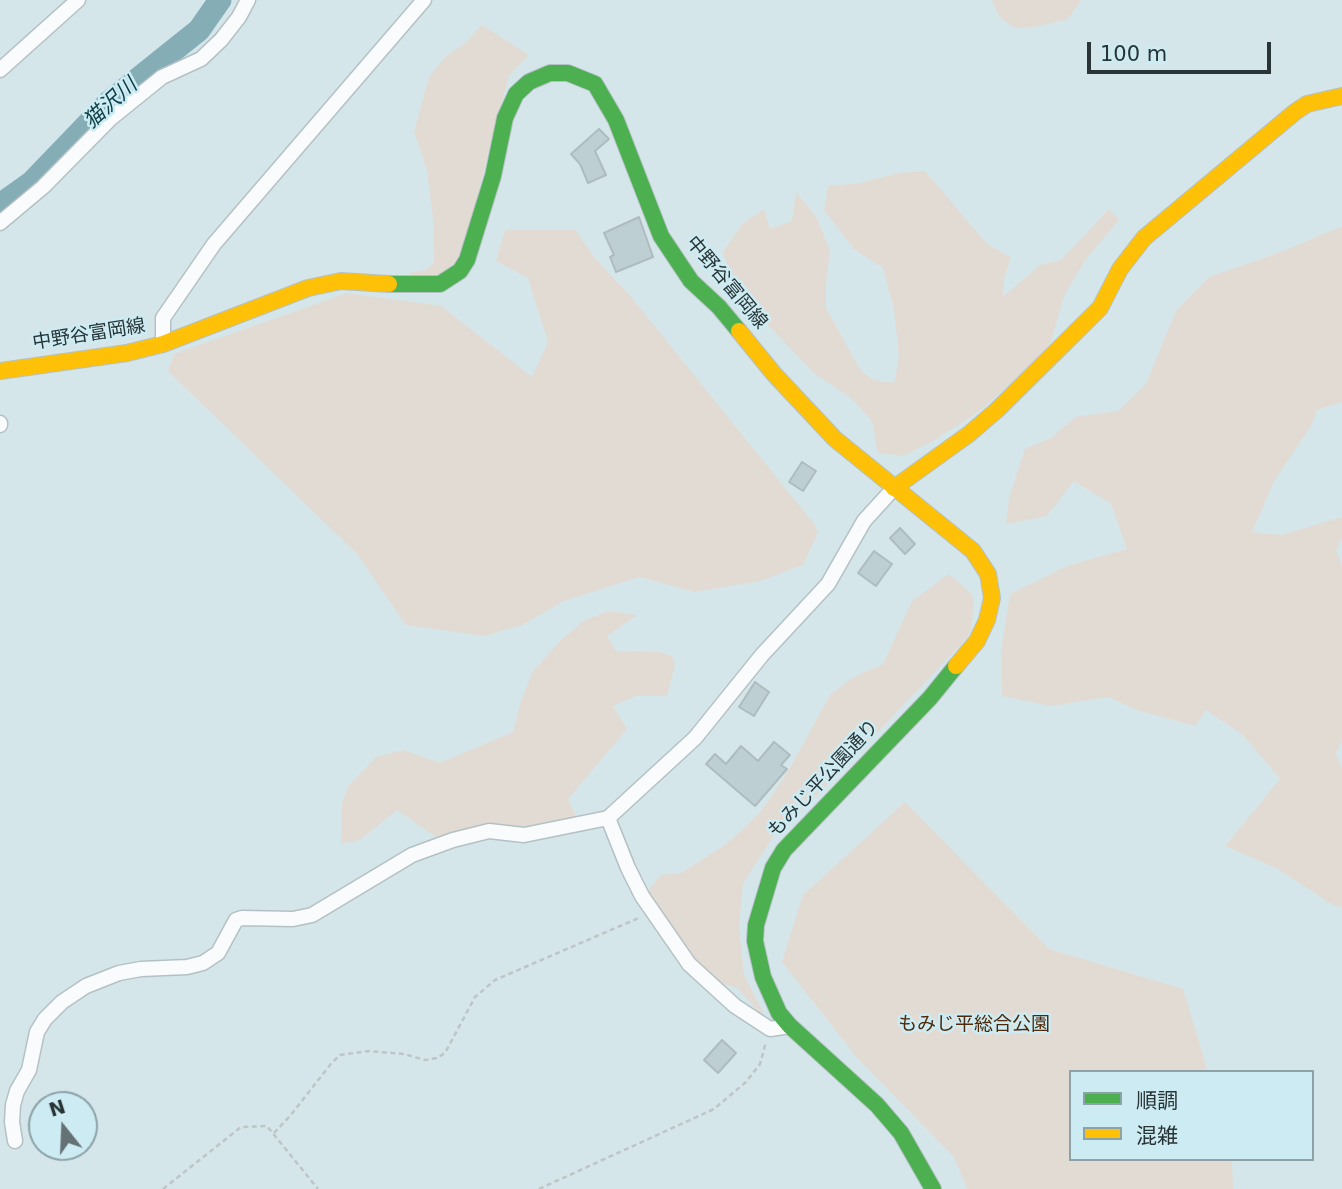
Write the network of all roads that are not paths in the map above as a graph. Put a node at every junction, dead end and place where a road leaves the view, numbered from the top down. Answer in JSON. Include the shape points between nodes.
{"nodes":[{"id":1,"x":78,"y":0,"type":"edge"},
{"id":2,"x":248,"y":0,"type":"edge"},
{"id":3,"x":424,"y":0,"type":"edge"},
{"id":4,"x":0,"y":71,"type":"edge"},
{"id":5,"x":1342,"y":96,"type":"edge"},
{"id":6,"x":0,"y":223,"type":"edge"},
{"id":7,"x":163,"y":344,"type":"junction"},
{"id":8,"x":0,"y":372,"type":"edge"},
{"id":9,"x":894,"y":488,"type":"junction"},
{"id":10,"x":608,"y":818,"type":"junction"},
{"id":11,"x":790,"y":1026,"type":"junction"},
{"id":12,"x":16,"y":1141,"type":"dead end"},
{"id":13,"x":933,"y":1189,"type":"edge"}],
"edges":[{"from":1,"to":4,"type":"street"},
{"from":2,"to":6,"type":"street","via":[[239,17],[201,59],[162,78],[110,119]]},
{"from":3,"to":7,"type":"street","via":[[214,244],[163,318]]},
{"from":5,"to":9,"type":"main road","via":[[1307,104],[1295,112],[1171,214],[1131,253],[1100,308],[969,434]]},
{"from":7,"to":8,"type":"main road","name":"中野谷富岡線","via":[[127,354]]},
{"from":7,"to":9,"type":"main road","name":"中野谷富岡線","via":[[308,288],[341,281],[440,284],[460,271],[516,94],[550,73],[568,73],[595,84],[609,104],[661,236],[691,281],[835,439]]},
{"from":9,"to":10,"type":"street","via":[[864,521],[828,583],[695,738]]},
{"from":9,"to":11,"type":"main road","name":"もみじ平公園通り","via":[[973,551],[988,574],[990,609],[977,641],[958,665],[783,850],[773,867],[755,925],[755,941],[772,1001]]},
{"from":10,"to":11,"type":"street","via":[[628,868],[689,964],[735,1006],[770,1029]]},
{"from":10,"to":12,"type":"street","via":[[524,835],[489,831],[453,840],[412,855],[312,915],[236,920],[218,954],[202,963],[119,973],[86,986],[62,1002],[37,1032],[29,1070],[13,1105]]},
{"from":11,"to":13,"type":"main road","name":"もみじ平公園通り","via":[[877,1105],[901,1133]]}]}
